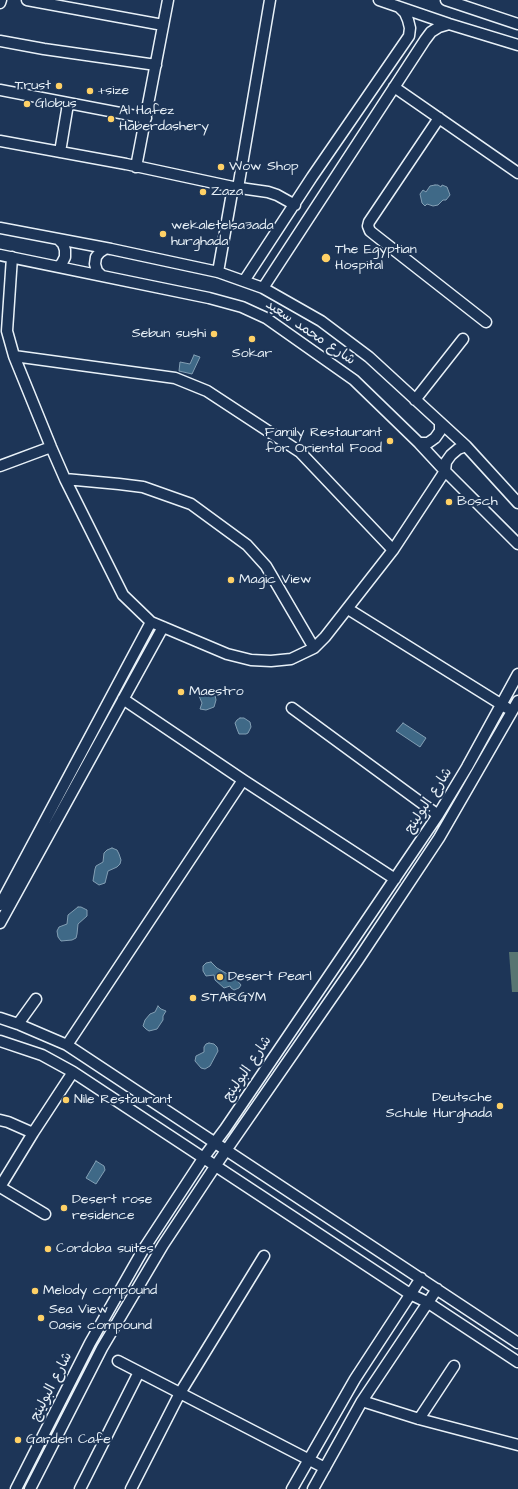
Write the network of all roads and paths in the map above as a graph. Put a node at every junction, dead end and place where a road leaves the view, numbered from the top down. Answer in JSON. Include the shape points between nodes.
{"nodes":[{"id":1,"x":1,"y":0,"type":"edge"},
{"id":2,"x":27,"y":0,"type":"edge"},
{"id":3,"x":168,"y":0,"type":"edge"},
{"id":4,"x":270,"y":0,"type":"edge"},
{"id":5,"x":379,"y":0,"type":"edge"},
{"id":6,"x":446,"y":0,"type":"edge"},
{"id":7,"x":0,"y":3,"type":"edge"},
{"id":8,"x":400,"y":7,"type":"junction"},
{"id":9,"x":449,"y":24,"type":"junction"},
{"id":10,"x":518,"y":24,"type":"edge"},
{"id":11,"x":163,"y":25,"type":"junction"},
{"id":12,"x":0,"y":40,"type":"edge"},
{"id":13,"x":518,"y":45,"type":"edge"},
{"id":14,"x":156,"y":65,"type":"junction"},
{"id":15,"x":394,"y":87,"type":"junction"},
{"id":16,"x":0,"y":90,"type":"edge"},
{"id":17,"x":68,"y":104,"type":"junction"},
{"id":18,"x":146,"y":118,"type":"junction"},
{"id":19,"x":440,"y":118,"type":"junction"},
{"id":20,"x":0,"y":141,"type":"edge"},
{"id":21,"x":60,"y":152,"type":"junction"},
{"id":22,"x":136,"y":167,"type":"junction"},
{"id":23,"x":518,"y":173,"type":"edge"},
{"id":24,"x":236,"y":187,"type":"junction"},
{"id":25,"x":294,"y":205,"type":"junction"},
{"id":26,"x":0,"y":228,"type":"edge"},
{"id":27,"x":59,"y":240,"type":"junction"},
{"id":28,"x":106,"y":248,"type":"junction"},
{"id":29,"x":0,"y":254,"type":"edge"},
{"id":30,"x":12,"y":257,"type":"junction"},
{"id":31,"x":58,"y":267,"type":"junction"},
{"id":32,"x":218,"y":272,"type":"junction"},
{"id":33,"x":102,"y":276,"type":"junction"},
{"id":34,"x":244,"y":281,"type":"junction"},
{"id":35,"x":263,"y":288,"type":"junction"},
{"id":36,"x":486,"y":322,"type":"dead end"},
{"id":37,"x":463,"y":339,"type":"dead end"},
{"id":38,"x":14,"y":356,"type":"junction"},
{"id":39,"x":415,"y":400,"type":"junction"},
{"id":40,"x":440,"y":422,"type":"junction"},
{"id":41,"x":419,"y":443,"type":"junction"},
{"id":42,"x":466,"y":446,"type":"junction"},
{"id":43,"x":51,"y":447,"type":"junction"},
{"id":44,"x":0,"y":466,"type":"edge"},
{"id":45,"x":445,"y":471,"type":"junction"},
{"id":46,"x":65,"y":479,"type":"junction"},
{"id":47,"x":518,"y":503,"type":"edge"},
{"id":48,"x":518,"y":544,"type":"edge"},
{"id":49,"x":392,"y":550,"type":"junction"},
{"id":50,"x":348,"y":609,"type":"junction"},
{"id":51,"x":151,"y":622,"type":"junction"},
{"id":52,"x":163,"y":627,"type":"junction"},
{"id":53,"x":314,"y":648,"type":"junction"},
{"id":54,"x":518,"y":674,"type":"edge"},
{"id":55,"x":123,"y":699,"type":"junction"},
{"id":56,"x":518,"y":701,"type":"edge"},
{"id":57,"x":502,"y":704,"type":"junction"},
{"id":58,"x":292,"y":708,"type":"dead end"},
{"id":59,"x":512,"y":711,"type":"junction"},
{"id":60,"x":243,"y":780,"type":"junction"},
{"id":61,"x":64,"y":784,"type":"junction"},
{"id":62,"x":75,"y":789,"type":"junction"},
{"id":63,"x":438,"y":815,"type":"junction"},
{"id":64,"x":394,"y":879,"type":"junction"},
{"id":65,"x":0,"y":905,"type":"edge"},
{"id":66,"x":0,"y":923,"type":"edge"},
{"id":67,"x":354,"y":938,"type":"junction"},
{"id":68,"x":366,"y":946,"type":"junction"},
{"id":69,"x":346,"y":951,"type":"junction"},
{"id":70,"x":358,"y":960,"type":"junction"},
{"id":71,"x":36,"y":1000,"type":"dead end"},
{"id":72,"x":0,"y":1018,"type":"edge"},
{"id":73,"x":18,"y":1024,"type":"junction"},
{"id":74,"x":0,"y":1041,"type":"edge"},
{"id":75,"x":67,"y":1045,"type":"junction"},
{"id":76,"x":74,"y":1072,"type":"junction"},
{"id":77,"x":0,"y":1120,"type":"edge"},
{"id":78,"x":33,"y":1133,"type":"junction"},
{"id":79,"x":214,"y":1143,"type":"junction"},
{"id":80,"x":226,"y":1151,"type":"junction"},
{"id":81,"x":204,"y":1157,"type":"junction"},
{"id":82,"x":216,"y":1165,"type":"junction"},
{"id":83,"x":0,"y":1187,"type":"edge"},
{"id":84,"x":45,"y":1214,"type":"dead end"},
{"id":85,"x":264,"y":1256,"type":"dead end"},
{"id":86,"x":421,"y":1278,"type":"junction"},
{"id":87,"x":437,"y":1289,"type":"junction"},
{"id":88,"x":410,"y":1294,"type":"junction"},
{"id":89,"x":427,"y":1302,"type":"junction"},
{"id":90,"x":90,"y":1343,"type":"junction"},
{"id":91,"x":518,"y":1343,"type":"edge"},
{"id":92,"x":102,"y":1348,"type":"junction"},
{"id":93,"x":118,"y":1361,"type":"dead end"},
{"id":94,"x":518,"y":1362,"type":"edge"},
{"id":95,"x":454,"y":1366,"type":"dead end"},
{"id":96,"x":139,"y":1372,"type":"junction"},
{"id":97,"x":180,"y":1393,"type":"junction"},
{"id":98,"x":362,"y":1401,"type":"junction"},
{"id":99,"x":419,"y":1420,"type":"junction"},
{"id":100,"x":518,"y":1445,"type":"edge"},
{"id":101,"x":308,"y":1459,"type":"junction"},
{"id":102,"x":325,"y":1468,"type":"junction"},
{"id":103,"x":16,"y":1489,"type":"edge"},
{"id":104,"x":30,"y":1489,"type":"edge"},
{"id":105,"x":80,"y":1489,"type":"edge"},
{"id":106,"x":132,"y":1489,"type":"edge"},
{"id":107,"x":292,"y":1489,"type":"edge"},
{"id":108,"x":313,"y":1489,"type":"edge"}],
"edges":[{"from":1,"to":7,"type":"street"},
{"from":2,"to":11,"type":"street"},
{"from":3,"to":11,"type":"street"},
{"from":4,"to":24,"type":"street"},
{"from":5,"to":8,"type":"street"},
{"from":6,"to":10,"type":"street"},
{"from":8,"to":9,"type":"street"},
{"from":8,"to":25,"type":"street","via":[[408,20],[409,36]]},
{"from":9,"to":13,"type":"street"},
{"from":9,"to":15,"type":"street","via":[[431,32]]},
{"from":11,"to":14,"type":"street"},
{"from":12,"to":14,"type":"street"},
{"from":14,"to":18,"type":"street"},
{"from":15,"to":19,"type":"street"},
{"from":15,"to":35,"type":"street"},
{"from":16,"to":17,"type":"street"},
{"from":17,"to":18,"type":"street"},
{"from":17,"to":21,"type":"street"},
{"from":18,"to":22,"type":"street"},
{"from":19,"to":23,"type":"street"},
{"from":19,"to":36,"type":"street","via":[[368,226],[370,231]]},
{"from":20,"to":21,"type":"street"},
{"from":21,"to":22,"type":"street"},
{"from":22,"to":24,"type":"street"},
{"from":24,"to":25,"type":"street","via":[[268,192]]},
{"from":24,"to":32,"type":"street"},
{"from":25,"to":34,"type":"street"},
{"from":26,"to":27,"type":"street","name":"شارع محمد سعيد"},
{"from":27,"to":28,"type":"street","name":"شارع محمد سعيد"},
{"from":27,"to":31,"type":"street","via":[[63,244],[65,257]]},
{"from":28,"to":32,"type":"street","name":"شارع محمد سعيد"},
{"from":28,"to":33,"type":"street","via":[[96,257],[97,271]]},
{"from":29,"to":30,"type":"street","name":"شارع محمد سعيد"},
{"from":30,"to":31,"type":"street","name":"شارع محمد سعيد"},
{"from":30,"to":38,"type":"street","via":[[7,331]]},
{"from":31,"to":33,"type":"street","name":"شارع محمد سعيد"},
{"from":32,"to":34,"type":"street","name":"شارع محمد سعيد"},
{"from":33,"to":41,"type":"street","name":"شارع محمد سعيد","via":[[210,298],[242,307],[266,318],[354,380]]},
{"from":34,"to":35,"type":"street","name":"شارع محمد سعيد"},
{"from":35,"to":39,"type":"street","name":"شارع محمد سعيد","via":[[321,321],[369,357]]},
{"from":37,"to":39,"type":"street"},
{"from":38,"to":43,"type":"street"},
{"from":38,"to":49,"type":"street","via":[[175,378],[207,390],[300,452]]},
{"from":39,"to":40,"type":"street","name":"شارع محمد سعيد"},
{"from":40,"to":41,"type":"street","via":[[440,431],[436,438],[428,443]]},
{"from":40,"to":42,"type":"street","name":"شارع محمد سعيد"},
{"from":41,"to":45,"type":"street","name":"شارع محمد سعيد"},
{"from":42,"to":45,"type":"street","via":[[451,454],[446,462]]},
{"from":42,"to":47,"type":"street","name":"شارع محمد سعيد"},
{"from":43,"to":44,"type":"street"},
{"from":43,"to":46,"type":"street"},
{"from":45,"to":48,"type":"street","name":"شارع محمد سعيد"},
{"from":45,"to":49,"type":"street"},
{"from":46,"to":51,"type":"street","via":[[123,595]]},
{"from":46,"to":53,"type":"street","via":[[143,487],[191,504],[248,545],[266,566]]},
{"from":49,"to":50,"type":"street"},
{"from":50,"to":53,"type":"street"},
{"from":50,"to":57,"type":"street"},
{"from":51,"to":52,"type":"street"},
{"from":51,"to":61,"type":"street"},
{"from":52,"to":53,"type":"street","via":[[227,654],[251,660],[291,659]]},
{"from":52,"to":55,"type":"street"},
{"from":54,"to":57,"type":"street","name":"شارع البولينج"},
{"from":55,"to":60,"type":"street"},
{"from":55,"to":62,"type":"street"},
{"from":56,"to":59,"type":"street","name":"شارع البولينج"},
{"from":57,"to":59,"type":"street"},
{"from":57,"to":63,"type":"street","name":"شارع البولينج"},
{"from":58,"to":63,"type":"street"},
{"from":59,"to":68,"type":"street","name":"شارع البولينج","via":[[439,838]]},
{"from":60,"to":64,"type":"street"},
{"from":60,"to":75,"type":"street"},
{"from":61,"to":62,"type":"street"},
{"from":61,"to":65,"type":"street"},
{"from":62,"to":66,"type":"street"},
{"from":63,"to":64,"type":"street","name":"شارع البولينج"},
{"from":64,"to":67,"type":"street","name":"شارع البولينج"},
{"from":67,"to":68,"type":"street"},
{"from":67,"to":69,"type":"street","name":"شارع البولينج"},
{"from":68,"to":70,"type":"street","name":"شارع البولينج"},
{"from":69,"to":70,"type":"street"},
{"from":69,"to":79,"type":"street","name":"شارع البولينج"},
{"from":70,"to":80,"type":"street","name":"شارع البولينج"},
{"from":71,"to":73,"type":"street"},
{"from":72,"to":73,"type":"street"},
{"from":73,"to":75,"type":"street"},
{"from":74,"to":76,"type":"street","via":[[42,1055]]},
{"from":75,"to":79,"type":"street"},
{"from":76,"to":78,"type":"street"},
{"from":76,"to":81,"type":"street"},
{"from":77,"to":78,"type":"street"},
{"from":78,"to":83,"type":"street"},
{"from":79,"to":80,"type":"street"},
{"from":79,"to":81,"type":"street","name":"شارع البولينج"},
{"from":80,"to":82,"type":"street","name":"شارع البولينج"},
{"from":80,"to":86,"type":"street"},
{"from":81,"to":82,"type":"street"},
{"from":81,"to":90,"type":"street","name":"شارع البولينج","via":[[143,1250]]},
{"from":82,"to":88,"type":"street"},
{"from":82,"to":92,"type":"street","name":"شارع البولينج","via":[[163,1245]]},
{"from":83,"to":84,"type":"street"},
{"from":85,"to":97,"type":"street"},
{"from":86,"to":87,"type":"street"},
{"from":86,"to":88,"type":"street"},
{"from":87,"to":89,"type":"street"},
{"from":87,"to":91,"type":"street"},
{"from":88,"to":89,"type":"street"},
{"from":88,"to":101,"type":"street","via":[[355,1379]]},
{"from":89,"to":94,"type":"street"},
{"from":89,"to":98,"type":"street"},
{"from":90,"to":92,"type":"street"},
{"from":90,"to":103,"type":"street","name":"شارع البولينج"},
{"from":92,"to":104,"type":"street","name":"شارع البولينج"},
{"from":93,"to":96,"type":"street"},
{"from":95,"to":99,"type":"street"},
{"from":96,"to":97,"type":"street"},
{"from":96,"to":105,"type":"street"},
{"from":97,"to":101,"type":"street"},
{"from":97,"to":106,"type":"street"},
{"from":98,"to":99,"type":"street"},
{"from":98,"to":102,"type":"street"},
{"from":99,"to":100,"type":"street"},
{"from":101,"to":102,"type":"street"},
{"from":101,"to":107,"type":"street"},
{"from":102,"to":108,"type":"street"}]}
